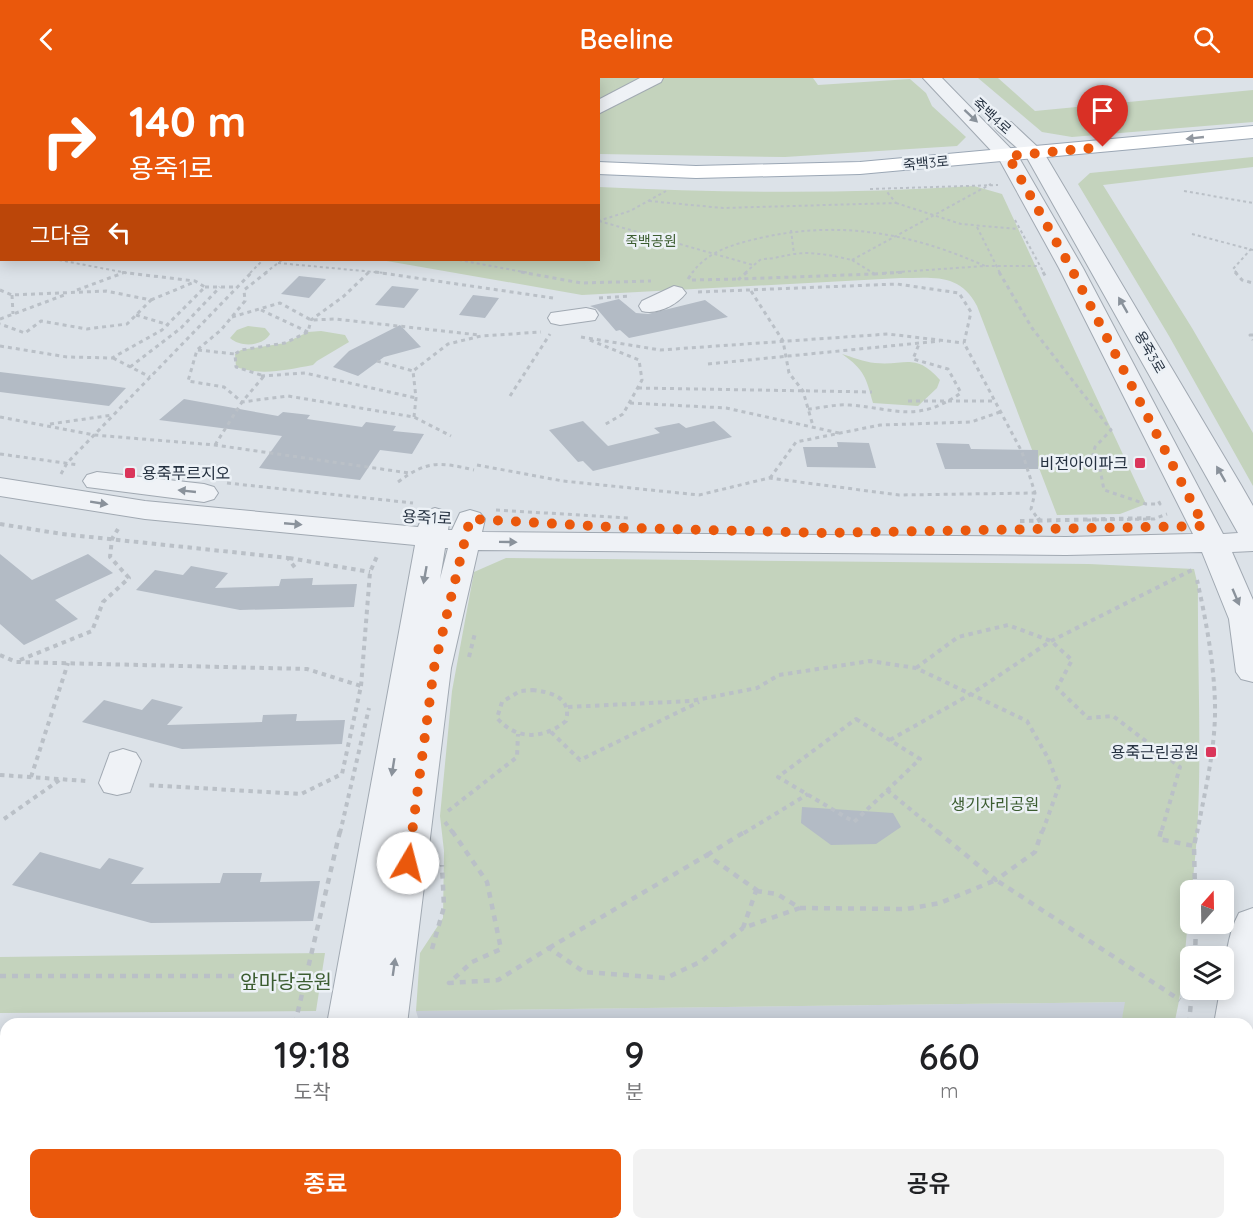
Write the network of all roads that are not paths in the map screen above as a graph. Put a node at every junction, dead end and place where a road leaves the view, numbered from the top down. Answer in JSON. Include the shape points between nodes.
{"nodes":[{"id":1,"x":654,"y":78,"type":"edge"},
{"id":2,"x":932,"y":78,"type":"edge"},
{"id":3,"x":952,"y":78,"type":"edge"},
{"id":4,"x":600,"y":107,"type":"edge"},
{"id":5,"x":1253,"y":132,"type":"edge"},
{"id":6,"x":1253,"y":147,"type":"edge"},
{"id":7,"x":1039,"y":161,"type":"junction"},
{"id":8,"x":600,"y":168,"type":"edge"},
{"id":9,"x":1009,"y":172,"type":"junction"},
{"id":10,"x":600,"y":176,"type":"edge"},
{"id":11,"x":674,"y":293,"type":"road end"},
{"id":12,"x":651,"y":306,"type":"dead end"},
{"id":13,"x":0,"y":468,"type":"edge"},
{"id":14,"x":0,"y":487,"type":"edge"},
{"id":15,"x":450,"y":528,"type":"junction"},
{"id":16,"x":1252,"y":532,"type":"edge"},
{"id":17,"x":1208,"y":535,"type":"junction"},
{"id":18,"x":1253,"y":672,"type":"edge"},
{"id":19,"x":1253,"y":923,"type":"edge"},
{"id":20,"x":1243,"y":1003,"type":"edge"},
{"id":21,"x":349,"y":1018,"type":"edge"},
{"id":22,"x":387,"y":1018,"type":"edge"}],
"edges":[{"from":1,"to":4,"type":"street"},
{"from":2,"to":9,"type":"street","name":"죽백4로","one_way":true},
{"from":3,"to":7,"type":"street","name":"죽백4로"},
{"from":5,"to":7,"type":"main road","name":"죽백3로","one_way":true},
{"from":6,"to":7,"type":"main road","name":"죽백3로"},
{"from":7,"to":9,"type":"main road","name":"죽백3로"},
{"from":16,"to":7,"type":"street","name":"용죽3로","one_way":true},
{"from":8,"to":9,"type":"main road","name":"죽백3로"},
{"from":9,"to":10,"type":"main road","name":"죽백3로","via":[[830,180],[698,181]]},
{"from":9,"to":17,"type":"street","name":"죽백4로","via":[[1071,268]]},
{"from":11,"to":12,"type":"street"},
{"from":15,"to":13,"type":"street","name":"용죽1로","one_way":true,"via":[[391,515]]},
{"from":14,"to":15,"type":"street","one_way":true,"via":[[145,510]]},
{"from":15,"to":17,"type":"street","name":"용죽1로","via":[[823,533],[1052,525]]},
{"from":15,"to":17,"type":"street","one_way":true,"via":[[612,544],[1066,546]]},
{"from":15,"to":21,"type":"street","one_way":true},
{"from":22,"to":15,"type":"street","one_way":true},
{"from":16,"to":17,"type":"street"},
{"from":17,"to":18,"type":"street","name":"죽백4로","one_way":true,"via":[[1245,619]]},
{"from":19,"to":20,"type":"street"}]}
